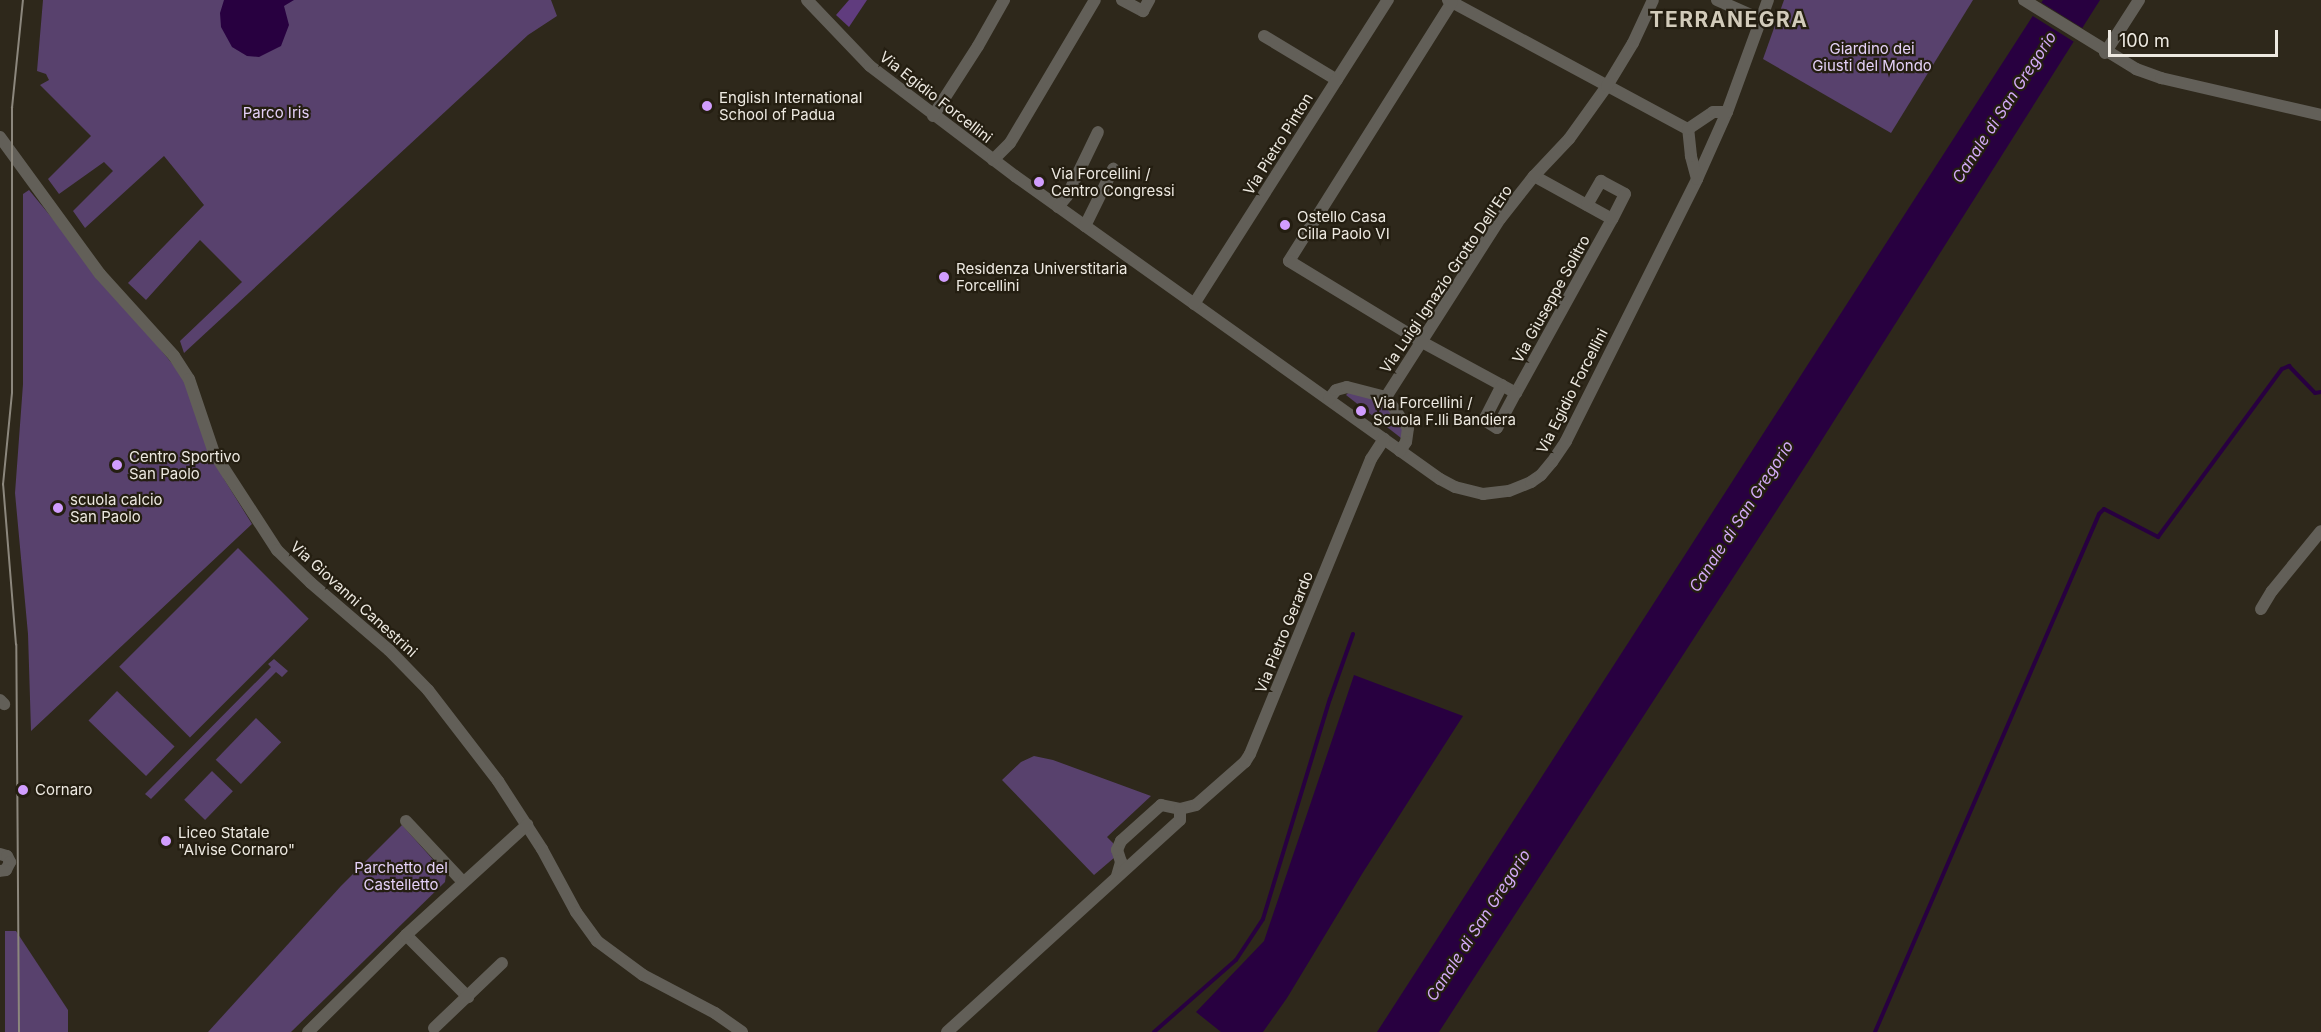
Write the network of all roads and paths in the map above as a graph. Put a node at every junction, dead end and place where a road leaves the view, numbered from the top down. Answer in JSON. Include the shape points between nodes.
{"nodes":[{"id":1,"x":807,"y":0,"type":"edge"},
{"id":2,"x":1004,"y":0,"type":"edge"},
{"id":3,"x":1095,"y":0,"type":"edge"},
{"id":4,"x":1122,"y":0,"type":"edge"},
{"id":5,"x":1149,"y":0,"type":"edge"},
{"id":6,"x":1388,"y":0,"type":"edge"},
{"id":7,"x":1653,"y":0,"type":"edge"},
{"id":8,"x":1717,"y":0,"type":"edge"},
{"id":9,"x":1768,"y":0,"type":"edge"},
{"id":10,"x":2024,"y":0,"type":"edge"},
{"id":11,"x":2139,"y":0,"type":"edge"},
{"id":12,"x":1450,"y":1,"type":"edge"},
{"id":13,"x":1760,"y":20,"type":"junction"},
{"id":14,"x":1264,"y":36,"type":"dead end"},
{"id":15,"x":2102,"y":50,"type":"junction"},
{"id":16,"x":1337,"y":80,"type":"junction"},
{"id":17,"x":1607,"y":86,"type":"junction"},
{"id":18,"x":1727,"y":112,"type":"junction"},
{"id":19,"x":2321,"y":115,"type":"edge"},
{"id":20,"x":933,"y":116,"type":"junction"},
{"id":21,"x":1688,"y":129,"type":"junction"},
{"id":22,"x":1098,"y":132,"type":"dead end"},
{"id":23,"x":0,"y":137,"type":"edge"},
{"id":24,"x":993,"y":160,"type":"junction"},
{"id":25,"x":1113,"y":169,"type":"dead end"},
{"id":26,"x":1534,"y":176,"type":"junction"},
{"id":27,"x":1697,"y":179,"type":"junction"},
{"id":28,"x":1587,"y":205,"type":"junction"},
{"id":29,"x":1058,"y":207,"type":"junction"},
{"id":30,"x":1612,"y":219,"type":"junction"},
{"id":31,"x":1085,"y":226,"type":"junction"},
{"id":32,"x":1194,"y":304,"type":"junction"},
{"id":33,"x":1422,"y":342,"type":"junction"},
{"id":34,"x":1502,"y":386,"type":"junction"},
{"id":35,"x":1516,"y":393,"type":"junction"},
{"id":36,"x":1386,"y":397,"type":"junction"},
{"id":37,"x":1329,"y":399,"type":"junction"},
{"id":38,"x":1384,"y":439,"type":"junction"},
{"id":39,"x":1400,"y":451,"type":"junction"},
{"id":40,"x":2321,"y":531,"type":"edge"},
{"id":41,"x":2261,"y":609,"type":"dead end"},
{"id":42,"x":1186,"y":808,"type":"junction"},
{"id":43,"x":406,"y":820,"type":"dead end"},
{"id":44,"x":526,"y":825,"type":"junction"},
{"id":45,"x":0,"y":854,"type":"edge"},
{"id":46,"x":1126,"y":863,"type":"junction"},
{"id":47,"x":0,"y":871,"type":"edge"},
{"id":48,"x":463,"y":882,"type":"junction"},
{"id":49,"x":406,"y":935,"type":"junction"},
{"id":50,"x":502,"y":963,"type":"dead end"},
{"id":51,"x":468,"y":997,"type":"junction"},
{"id":52,"x":434,"y":1028,"type":"dead end"},
{"id":53,"x":308,"y":1032,"type":"edge"},
{"id":54,"x":742,"y":1032,"type":"edge"},
{"id":55,"x":947,"y":1032,"type":"edge"}],
"edges":[{"from":1,"to":20,"type":"street","name":"Via Egidio Forcellini","via":[[856,53]]},
{"from":2,"to":20,"type":"street"},
{"from":3,"to":24,"type":"street","via":[[1010,143]]},
{"from":4,"to":5,"type":"street","via":[[1143,11]]},
{"from":6,"to":16,"type":"street","name":"Via Pietro Pinton"},
{"from":7,"to":17,"type":"street","name":"Via Luigi Ignazio Grotto Dell'Ero"},
{"from":8,"to":13,"type":"street"},
{"from":9,"to":13,"type":"street","name":"Via Egidio Forcellini"},
{"from":10,"to":15,"type":"street"},
{"from":11,"to":15,"type":"street"},
{"from":12,"to":17,"type":"street"},
{"from":12,"to":33,"type":"street","via":[[1289,261]]},
{"from":13,"to":18,"type":"street","name":"Via Egidio Forcellini"},
{"from":14,"to":16,"type":"street"},
{"from":15,"to":19,"type":"street","via":[[2161,78]]},
{"from":16,"to":32,"type":"street","name":"Via Pietro Pinton"},
{"from":17,"to":21,"type":"street"},
{"from":17,"to":26,"type":"street","name":"Via Luigi Ignazio Grotto Dell'Ero","via":[[1569,139]]},
{"from":18,"to":21,"type":"street","via":[[1713,112]]},
{"from":18,"to":27,"type":"street","name":"Via Egidio Forcellini"},
{"from":20,"to":24,"type":"street","name":"Via Egidio Forcellini"},
{"from":21,"to":27,"type":"street"},
{"from":22,"to":29,"type":"street"},
{"from":23,"to":44,"type":"street","name":"Via Giovanni Canestrini","via":[[100,274],[174,356],[189,379],[214,453],[277,550],[417,678],[498,782]]},
{"from":24,"to":29,"type":"street","name":"Via Egidio Forcellini"},
{"from":25,"to":31,"type":"street"},
{"from":26,"to":28,"type":"street"},
{"from":26,"to":33,"type":"street","name":"Via Luigi Ignazio Grotto Dell'Ero","via":[[1500,219]]},
{"from":27,"to":39,"type":"street","name":"Via Egidio Forcellini","via":[[1566,441],[1541,475],[1509,491],[1483,494],[1455,487]]},
{"from":28,"to":30,"type":"street"},
{"from":28,"to":30,"type":"street","name":"Via Giuseppe Solitro","via":[[1601,181],[1625,194]]},
{"from":29,"to":31,"type":"street","name":"Via Egidio Forcellini"},
{"from":30,"to":35,"type":"street","name":"Via Giuseppe Solitro"},
{"from":31,"to":32,"type":"street","name":"Via Egidio Forcellini"},
{"from":32,"to":37,"type":"street","name":"Via Egidio Forcellini"},
{"from":33,"to":34,"type":"street"},
{"from":33,"to":36,"type":"street","name":"Via Luigi Ignazio Grotto Dell'Ero"},
{"from":34,"to":35,"type":"street"},
{"from":34,"to":35,"type":"street","name":"Via Giuseppe Solitro","via":[[1484,420],[1497,428]]},
{"from":36,"to":37,"type":"street","name":"Via Luigi Ignazio Grotto Dell'Ero","via":[[1347,387],[1336,390]]},
{"from":36,"to":39,"type":"street","name":"Via Luigi Ignazio Grotto Dell'Ero","via":[[1408,428]]},
{"from":37,"to":38,"type":"street","name":"Via Egidio Forcellini"},
{"from":38,"to":39,"type":"street","name":"Via Egidio Forcellini"},
{"from":38,"to":42,"type":"street","name":"Via Pietro Gerardo","via":[[1371,459],[1250,754],[1206,796]]},
{"from":40,"to":41,"type":"street"},
{"from":42,"to":46,"type":"street","name":"Via Pietro Gerardo","via":[[1180,820]]},
{"from":42,"to":46,"type":"street","via":[[1161,805],[1121,841],[1117,850]]},
{"from":43,"to":48,"type":"street"},
{"from":44,"to":48,"type":"street"},
{"from":44,"to":54,"type":"street","name":"Via Giovanni Canestrini","via":[[597,941],[643,975]]},
{"from":45,"to":47,"type":"street","via":[[10,862],[6,870]]},
{"from":46,"to":55,"type":"street","via":[[1117,876]]},
{"from":48,"to":49,"type":"street"},
{"from":49,"to":51,"type":"street"},
{"from":49,"to":53,"type":"street"},
{"from":50,"to":51,"type":"street"},
{"from":51,"to":52,"type":"street"}]}
